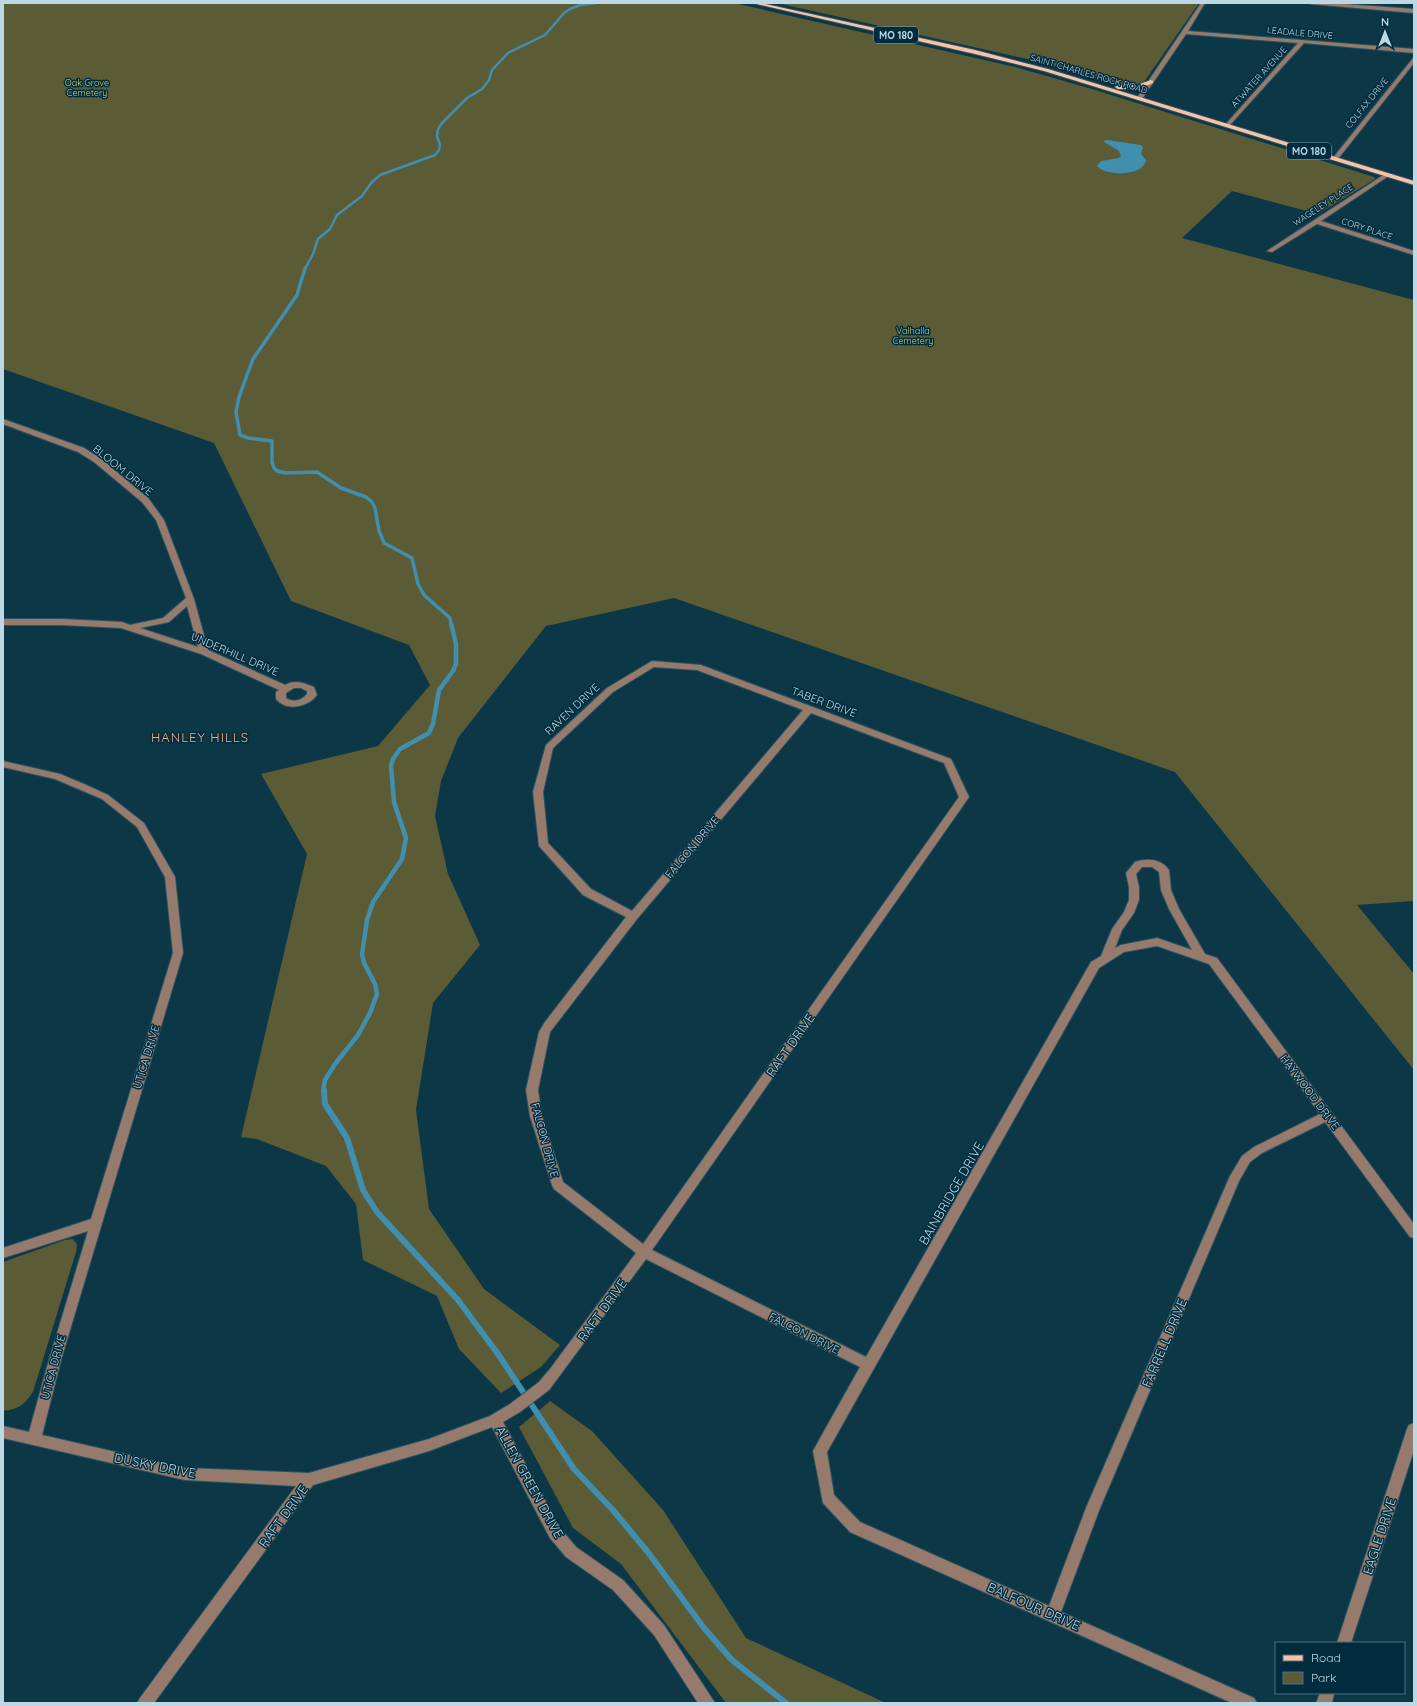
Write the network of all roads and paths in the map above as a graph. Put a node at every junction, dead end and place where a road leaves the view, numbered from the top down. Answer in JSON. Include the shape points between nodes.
{"nodes":[{"id":1,"x":754,"y":3,"type":"edge"},
{"id":2,"x":1202,"y":3,"type":"edge"},
{"id":3,"x":1312,"y":3,"type":"edge"},
{"id":4,"x":1414,"y":11,"type":"edge"},
{"id":5,"x":1185,"y":32,"type":"junction"},
{"id":6,"x":1303,"y":41,"type":"junction"},
{"id":7,"x":1414,"y":51,"type":"edge"},
{"id":8,"x":1414,"y":59,"type":"edge"},
{"id":9,"x":1151,"y":82,"type":"junction"},
{"id":10,"x":1100,"y":86,"type":"junction"},
{"id":11,"x":1140,"y":98,"type":"junction"},
{"id":12,"x":1228,"y":125,"type":"junction"},
{"id":13,"x":1335,"y":159,"type":"junction"},
{"id":14,"x":1387,"y":175,"type":"junction"},
{"id":15,"x":1414,"y":183,"type":"edge"},
{"id":16,"x":1315,"y":222,"type":"junction"},
{"id":17,"x":1270,"y":251,"type":"dead end"},
{"id":18,"x":1414,"y":254,"type":"edge"},
{"id":19,"x":3,"y":421,"type":"edge"},
{"id":20,"x":190,"y":599,"type":"junction"},
{"id":21,"x":3,"y":622,"type":"edge"},
{"id":22,"x":129,"y":627,"type":"junction"},
{"id":23,"x":204,"y":652,"type":"junction"},
{"id":24,"x":652,"y":664,"type":"joint"},
{"id":25,"x":285,"y":689,"type":"dead end"},
{"id":26,"x":809,"y":709,"type":"junction"},
{"id":27,"x":3,"y":764,"type":"edge"},
{"id":28,"x":964,"y":797,"type":"joint"},
{"id":29,"x":633,"y":916,"type":"junction"},
{"id":30,"x":1157,"y":942,"type":"joint"},
{"id":31,"x":1201,"y":957,"type":"junction"},
{"id":32,"x":1105,"y":959,"type":"junction"},
{"id":33,"x":1327,"y":1116,"type":"junction"},
{"id":34,"x":96,"y":1223,"type":"junction"},
{"id":35,"x":1414,"y":1232,"type":"edge"},
{"id":36,"x":644,"y":1252,"type":"junction"},
{"id":37,"x":3,"y":1254,"type":"edge"},
{"id":38,"x":869,"y":1365,"type":"junction"},
{"id":39,"x":495,"y":1420,"type":"junction"},
{"id":40,"x":1414,"y":1429,"type":"edge"},
{"id":41,"x":3,"y":1432,"type":"edge"},
{"id":42,"x":34,"y":1438,"type":"junction"},
{"id":43,"x":309,"y":1480,"type":"junction"},
{"id":44,"x":828,"y":1498,"type":"joint"},
{"id":45,"x":1053,"y":1615,"type":"junction"},
{"id":46,"x":1344,"y":1642,"type":"edge"},
{"id":47,"x":146,"y":1703,"type":"edge"},
{"id":48,"x":707,"y":1703,"type":"edge"},
{"id":49,"x":1249,"y":1703,"type":"edge"}],
"edges":[{"from":1,"to":10,"type":"main road","name":"SAINT CHARLES ROCK ROAD","number":"MO 180","via":[[975,52]]},
{"from":2,"to":5,"type":"street"},
{"from":3,"to":4,"type":"street"},
{"from":5,"to":6,"type":"street","name":"LEADALE DRIVE"},
{"from":5,"to":9,"type":"street"},
{"from":6,"to":7,"type":"street","name":"LEADALE DRIVE"},
{"from":6,"to":12,"type":"street","name":"ATWATER AVENUE"},
{"from":8,"to":13,"type":"street","name":"COLFAX DRIVE"},
{"from":9,"to":10,"type":"main road","via":[[1133,88]]},
{"from":9,"to":11,"type":"street"},
{"from":10,"to":11,"type":"main road","name":"SAINT CHARLES ROCK ROAD","number":"MO 180"},
{"from":11,"to":12,"type":"main road","name":"SAINT CHARLES ROCK ROAD","number":"MO 180"},
{"from":12,"to":13,"type":"main road","name":"SAINT CHARLES ROCK ROAD","number":"MO 180"},
{"from":13,"to":14,"type":"main road","name":"SAINT CHARLES ROCK ROAD","number":"MO 180"},
{"from":14,"to":15,"type":"main road","name":"SAINT CHARLES ROCK ROAD","number":"MO 180"},
{"from":14,"to":16,"type":"street","name":"WAGELEY PLACE"},
{"from":16,"to":17,"type":"street","name":"WAGELEY PLACE"},
{"from":16,"to":18,"type":"street","name":"CORY PLACE"},
{"from":19,"to":20,"type":"street","name":"BLOOM DRIVE","via":[[82,450],[145,500],[160,520]]},
{"from":20,"to":22,"type":"street","name":"UNDERHILL DRIVE","via":[[166,620]]},
{"from":20,"to":23,"type":"street","name":"BLOOM DRIVE"},
{"from":21,"to":22,"type":"street","name":"UNDERHILL DRIVE","via":[[62,622]]},
{"from":22,"to":23,"type":"street","name":"UNDERHILL DRIVE"},
{"from":23,"to":25,"type":"street","name":"UNDERHILL DRIVE"},
{"from":24,"to":26,"type":"street","name":"TABER DRIVE","via":[[698,667]]},
{"from":24,"to":29,"type":"street","name":"RAVEN DRIVE","via":[[610,690],[549,747],[538,792],[543,844],[587,892]]},
{"from":26,"to":28,"type":"street","name":"TABER DRIVE","via":[[948,761]]},
{"from":26,"to":29,"type":"street","name":"FALCON DRIVE"},
{"from":27,"to":34,"type":"street","name":"UTICA DRIVE","via":[[57,776],[105,797],[141,825],[170,877],[178,953]]},
{"from":28,"to":36,"type":"street","name":"RAFT DRIVE"},
{"from":29,"to":36,"type":"street","name":"FALCON DRIVE","via":[[549,1025],[532,1090],[536,1116],[558,1185]]},
{"from":30,"to":31,"type":"street","name":"HAYWOOD DRIVE"},
{"from":30,"to":32,"type":"street","name":"BAINBRIDGE DRIVE","via":[[1121,949]]},
{"from":31,"to":32,"type":"street","name":"HAYWOOD DRIVE","via":[[1171,903],[1166,890],[1164,870],[1154,863],[1139,864],[1131,873],[1134,900],[1129,913],[1117,929]]},
{"from":31,"to":33,"type":"street","name":"HAYWOOD DRIVE","via":[[1213,961]]},
{"from":32,"to":38,"type":"street","name":"BAINBRIDGE DRIVE","via":[[1095,965]]},
{"from":33,"to":35,"type":"street","name":"HAYWOOD DRIVE"},
{"from":33,"to":45,"type":"street","name":"FARRELL DRIVE","via":[[1258,1150],[1246,1159],[1234,1179],[1093,1508]]},
{"from":34,"to":37,"type":"street"},
{"from":34,"to":42,"type":"street","name":"UTICA DRIVE"},
{"from":36,"to":38,"type":"street","name":"FALCON DRIVE"},
{"from":36,"to":39,"type":"street","name":"RAFT DRIVE","via":[[544,1386]]},
{"from":38,"to":44,"type":"street","name":"BAINBRIDGE DRIVE","via":[[820,1451]]},
{"from":39,"to":43,"type":"street","name":"RAFT DRIVE","via":[[430,1445]]},
{"from":39,"to":48,"type":"street","name":"ALLEN GREEN DRIVE","via":[[555,1533],[571,1552],[618,1585],[659,1630]]},
{"from":40,"to":46,"type":"street","name":"EAGLE DRIVE"},
{"from":41,"to":42,"type":"street","name":"DUSKY DRIVE"},
{"from":42,"to":43,"type":"street","name":"DUSKY DRIVE","via":[[185,1474]]},
{"from":43,"to":47,"type":"street","name":"RAFT DRIVE"},
{"from":44,"to":45,"type":"street","name":"BALFOUR DRIVE","via":[[854,1527]]},
{"from":45,"to":49,"type":"street","name":"BALFOUR DRIVE"}]}
